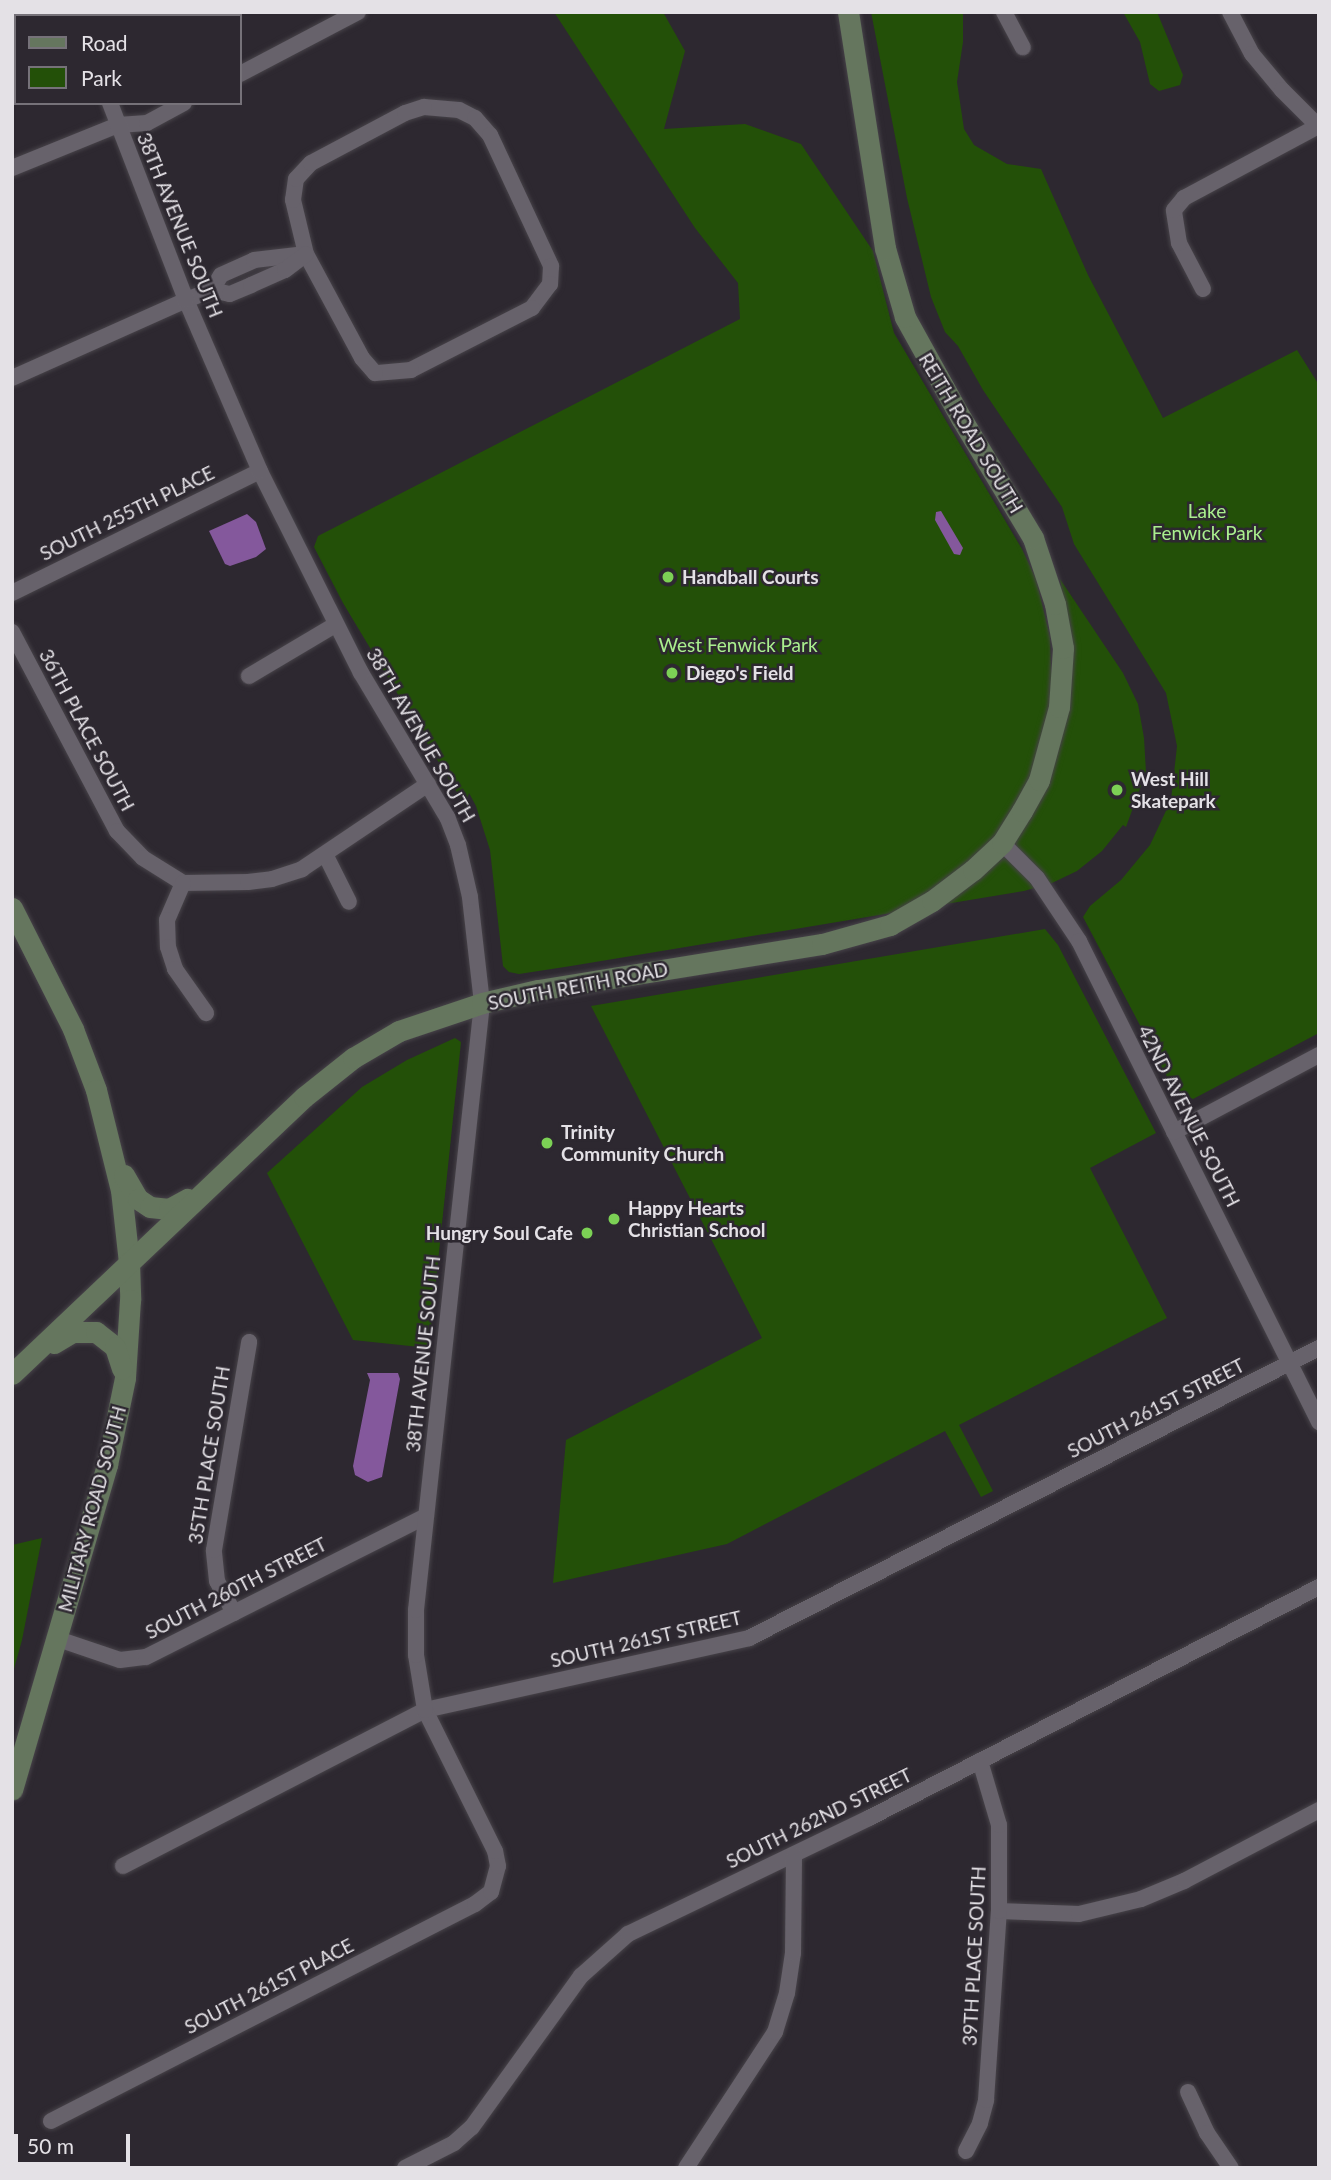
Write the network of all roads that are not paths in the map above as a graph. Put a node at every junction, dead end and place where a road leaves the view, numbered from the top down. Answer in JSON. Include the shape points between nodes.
{"nodes":[{"id":1,"x":358,"y":12,"type":"edge"},
{"id":2,"x":848,"y":12,"type":"edge"},
{"id":3,"x":1004,"y":12,"type":"edge"},
{"id":4,"x":1230,"y":12,"type":"edge"},
{"id":5,"x":1023,"y":47,"type":"dead end"},
{"id":6,"x":242,"y":73,"type":"edge"},
{"id":7,"x":111,"y":105,"type":"edge"},
{"id":8,"x":180,"y":105,"type":"edge"},
{"id":9,"x":118,"y":125,"type":"junction"},
{"id":10,"x":1319,"y":127,"type":"edge"},
{"id":11,"x":12,"y":168,"type":"edge"},
{"id":12,"x":306,"y":254,"type":"junction"},
{"id":13,"x":1203,"y":289,"type":"dead end"},
{"id":14,"x":186,"y":300,"type":"junction"},
{"id":15,"x":12,"y":378,"type":"edge"},
{"id":16,"x":260,"y":471,"type":"junction"},
{"id":17,"x":12,"y":593,"type":"edge"},
{"id":18,"x":335,"y":625,"type":"junction"},
{"id":19,"x":12,"y":632,"type":"edge"},
{"id":20,"x":249,"y":676,"type":"dead end"},
{"id":21,"x":428,"y":784,"type":"junction"},
{"id":22,"x":1002,"y":844,"type":"junction"},
{"id":23,"x":326,"y":856,"type":"junction"},
{"id":24,"x":183,"y":883,"type":"junction"},
{"id":25,"x":349,"y":902,"type":"dead end"},
{"id":26,"x":12,"y":908,"type":"edge"},
{"id":27,"x":482,"y":1003,"type":"junction"},
{"id":28,"x":206,"y":1013,"type":"dead end"},
{"id":29,"x":1319,"y":1055,"type":"edge"},
{"id":30,"x":1174,"y":1132,"type":"junction"},
{"id":31,"x":113,"y":1153,"type":"junction"},
{"id":32,"x":211,"y":1186,"type":"junction"},
{"id":33,"x":130,"y":1262,"type":"junction"},
{"id":34,"x":249,"y":1342,"type":"dead end"},
{"id":35,"x":1319,"y":1348,"type":"edge"},
{"id":36,"x":1289,"y":1364,"type":"junction"},
{"id":37,"x":13,"y":1374,"type":"edge"},
{"id":38,"x":125,"y":1378,"type":"junction"},
{"id":39,"x":1319,"y":1422,"type":"edge"},
{"id":40,"x":426,"y":1516,"type":"junction"},
{"id":41,"x":1319,"y":1587,"type":"edge"},
{"id":42,"x":234,"y":1614,"type":"junction"},
{"id":43,"x":58,"y":1639,"type":"junction"},
{"id":44,"x":425,"y":1710,"type":"junction"},
{"id":45,"x":980,"y":1761,"type":"junction"},
{"id":46,"x":12,"y":1789,"type":"edge"},
{"id":47,"x":1317,"y":1815,"type":"edge"},
{"id":48,"x":794,"y":1855,"type":"junction"},
{"id":49,"x":123,"y":1866,"type":"dead end"},
{"id":50,"x":999,"y":1911,"type":"junction"},
{"id":51,"x":1188,"y":2092,"type":"dead end"},
{"id":52,"x":51,"y":2121,"type":"dead end"},
{"id":53,"x":965,"y":2151,"type":"dead end"},
{"id":54,"x":405,"y":2168,"type":"edge"},
{"id":55,"x":686,"y":2168,"type":"edge"},
{"id":56,"x":1231,"y":2168,"type":"edge"}],
"edges":[{"from":1,"to":6,"type":"street"},
{"from":2,"to":22,"type":"main road","name":"REITH ROAD SOUTH","via":[[885,248],[905,317],[1033,538],[1055,604],[1063,648],[1059,707],[1040,780]]},
{"from":3,"to":5,"type":"street"},
{"from":4,"to":10,"type":"street","via":[[1252,54]]},
{"from":7,"to":9,"type":"street","name":"38TH AVENUE SOUTH"},
{"from":8,"to":9,"type":"street","via":[[147,123]]},
{"from":9,"to":11,"type":"street"},
{"from":9,"to":14,"type":"street","name":"38TH AVENUE SOUTH"},
{"from":10,"to":13,"type":"street","via":[[1184,198],[1174,210],[1179,243]]},
{"from":12,"to":12,"type":"street","via":[[362,358],[375,373],[411,370],[532,308],[550,284],[551,266],[490,135],[475,118],[459,110],[424,107],[405,113],[311,163],[296,179],[293,200]]},
{"from":12,"to":14,"type":"street","via":[[285,270],[230,294],[212,290]]},
{"from":14,"to":15,"type":"street"},
{"from":14,"to":16,"type":"street","name":"38TH AVENUE SOUTH"},
{"from":16,"to":17,"type":"street","name":"SOUTH 255TH PLACE"},
{"from":16,"to":18,"type":"street","name":"38TH AVENUE SOUTH"},
{"from":18,"to":20,"type":"street"},
{"from":18,"to":21,"type":"street","name":"38TH AVENUE SOUTH"},
{"from":19,"to":24,"type":"street","name":"36TH PLACE SOUTH","via":[[117,831],[143,858]]},
{"from":21,"to":23,"type":"street"},
{"from":21,"to":27,"type":"street","name":"38TH AVENUE SOUTH","via":[[458,845],[470,897]]},
{"from":22,"to":27,"type":"main road","name":"SOUTH REITH ROAD","via":[[932,901],[877,930],[822,944]]},
{"from":22,"to":30,"type":"street","name":"42ND AVENUE SOUTH","via":[[1037,878],[1079,942]]},
{"from":23,"to":24,"type":"street","via":[[272,879]]},
{"from":23,"to":25,"type":"street"},
{"from":24,"to":28,"type":"street","via":[[167,920],[168,947],[175,968]]},
{"from":26,"to":31,"type":"main road","name":"MILITARY ROAD SOUTH","via":[[77,1039]]},
{"from":27,"to":32,"type":"main road","name":"SOUTH REITH ROAD","via":[[399,1031],[353,1058],[304,1097]]},
{"from":27,"to":40,"type":"street","name":"38TH AVENUE SOUTH"},
{"from":29,"to":30,"type":"street"},
{"from":30,"to":36,"type":"street","name":"42ND AVENUE SOUTH"},
{"from":31,"to":32,"type":"main road","via":[[138,1199],[150,1207],[169,1209]]},
{"from":31,"to":33,"type":"main road","name":"MILITARY ROAD SOUTH"},
{"from":32,"to":33,"type":"main road","name":"SOUTH REITH ROAD"},
{"from":33,"to":37,"type":"main road","name":"SOUTH REITH ROAD"},
{"from":33,"to":38,"type":"main road","name":"MILITARY ROAD SOUTH"},
{"from":34,"to":42,"type":"street","name":"35TH PLACE SOUTH","via":[[214,1550],[217,1581]]},
{"from":35,"to":36,"type":"street","name":"SOUTH 261ST STREET"},
{"from":36,"to":39,"type":"street","name":"42ND AVENUE SOUTH"},
{"from":36,"to":44,"type":"street","name":"SOUTH 261ST STREET","via":[[749,1638]]},
{"from":37,"to":38,"type":"main road","via":[[72,1332],[84,1330],[111,1341]]},
{"from":38,"to":43,"type":"main road","name":"MILITARY ROAD SOUTH","via":[[107,1465]]},
{"from":40,"to":42,"type":"street","name":"SOUTH 260TH STREET"},
{"from":40,"to":44,"type":"street","via":[[416,1609],[416,1655]]},
{"from":41,"to":45,"type":"street","name":"SOUTH 262ND STREET"},
{"from":42,"to":43,"type":"street","name":"SOUTH 260TH STREET","via":[[133,1659],[120,1660]]},
{"from":43,"to":46,"type":"main road","name":"MILITARY ROAD SOUTH"},
{"from":44,"to":49,"type":"street","name":"SOUTH 261ST STREET"},
{"from":44,"to":52,"type":"street","name":"SOUTH 261ST PLACE","via":[[495,1852],[498,1866],[491,1892],[475,1905]]},
{"from":45,"to":48,"type":"street","name":"SOUTH 262ND STREET"},
{"from":45,"to":50,"type":"street","name":"39TH PLACE SOUTH","via":[[999,1825]]},
{"from":47,"to":50,"type":"street","via":[[1141,1899],[1079,1914]]},
{"from":48,"to":54,"type":"street","name":"SOUTH 262ND STREET","via":[[628,1934],[601,1955],[472,2127],[454,2143]]},
{"from":48,"to":55,"type":"street","via":[[793,1954],[775,2032]]},
{"from":50,"to":53,"type":"street","name":"39TH PLACE SOUTH","via":[[986,2100]]},
{"from":51,"to":56,"type":"street","via":[[1207,2133]]}]}
